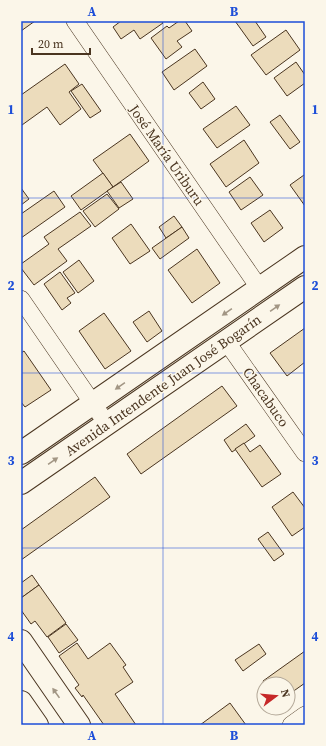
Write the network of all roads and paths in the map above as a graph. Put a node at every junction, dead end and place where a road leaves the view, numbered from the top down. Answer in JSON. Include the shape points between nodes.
{"nodes":[{"id":1,"x":75,"y":21,"type":"edge"},
{"id":2,"x":305,"y":258,"type":"edge"},
{"id":3,"x":305,"y":287,"type":"edge"},
{"id":4,"x":260,"y":289,"type":"junction"},
{"id":5,"x":21,"y":299,"type":"edge"},
{"id":6,"x":226,"y":342,"type":"junction"},
{"id":7,"x":94,"y":404,"type":"junction"},
{"id":8,"x":107,"y":424,"type":"junction"},
{"id":9,"x":21,"y":453,"type":"edge"},
{"id":10,"x":305,"y":453,"type":"edge"},
{"id":11,"x":21,"y":483,"type":"edge"},
{"id":12,"x":21,"y":641,"type":"edge"},
{"id":13,"x":21,"y":702,"type":"edge"},
{"id":14,"x":305,"y":716,"type":"edge"},
{"id":15,"x":37,"y":725,"type":"edge"},
{"id":16,"x":78,"y":725,"type":"edge"},
{"id":17,"x":291,"y":725,"type":"edge"}],
"edges":[{"from":1,"to":4,"type":"street","name":"José María Uriburu"},
{"from":2,"to":4,"type":"street","name":"Avenida Intendente Juan José Bogarín"},
{"from":6,"to":3,"type":"street","name":"Avenida Intendente Juan José Bogarín","one_way":true},
{"from":4,"to":7,"type":"street","name":"Avenida Intendente Juan José Bogarín","one_way":true},
{"from":5,"to":7,"type":"street"},
{"from":6,"to":8,"type":"street","name":"Avenida Intendente Juan José Bogarín"},
{"from":6,"to":10,"type":"street","name":"Chacabuco"},
{"from":7,"to":8,"type":"street"},
{"from":7,"to":9,"type":"street","name":"Avenida Intendente Juan José Bogarín"},
{"from":11,"to":8,"type":"street","name":"Avenida Intendente Juan José Bogarín","one_way":true},
{"from":16,"to":12,"type":"street","one_way":true},
{"from":13,"to":15,"type":"street"},
{"from":14,"to":17,"type":"street"}]}
